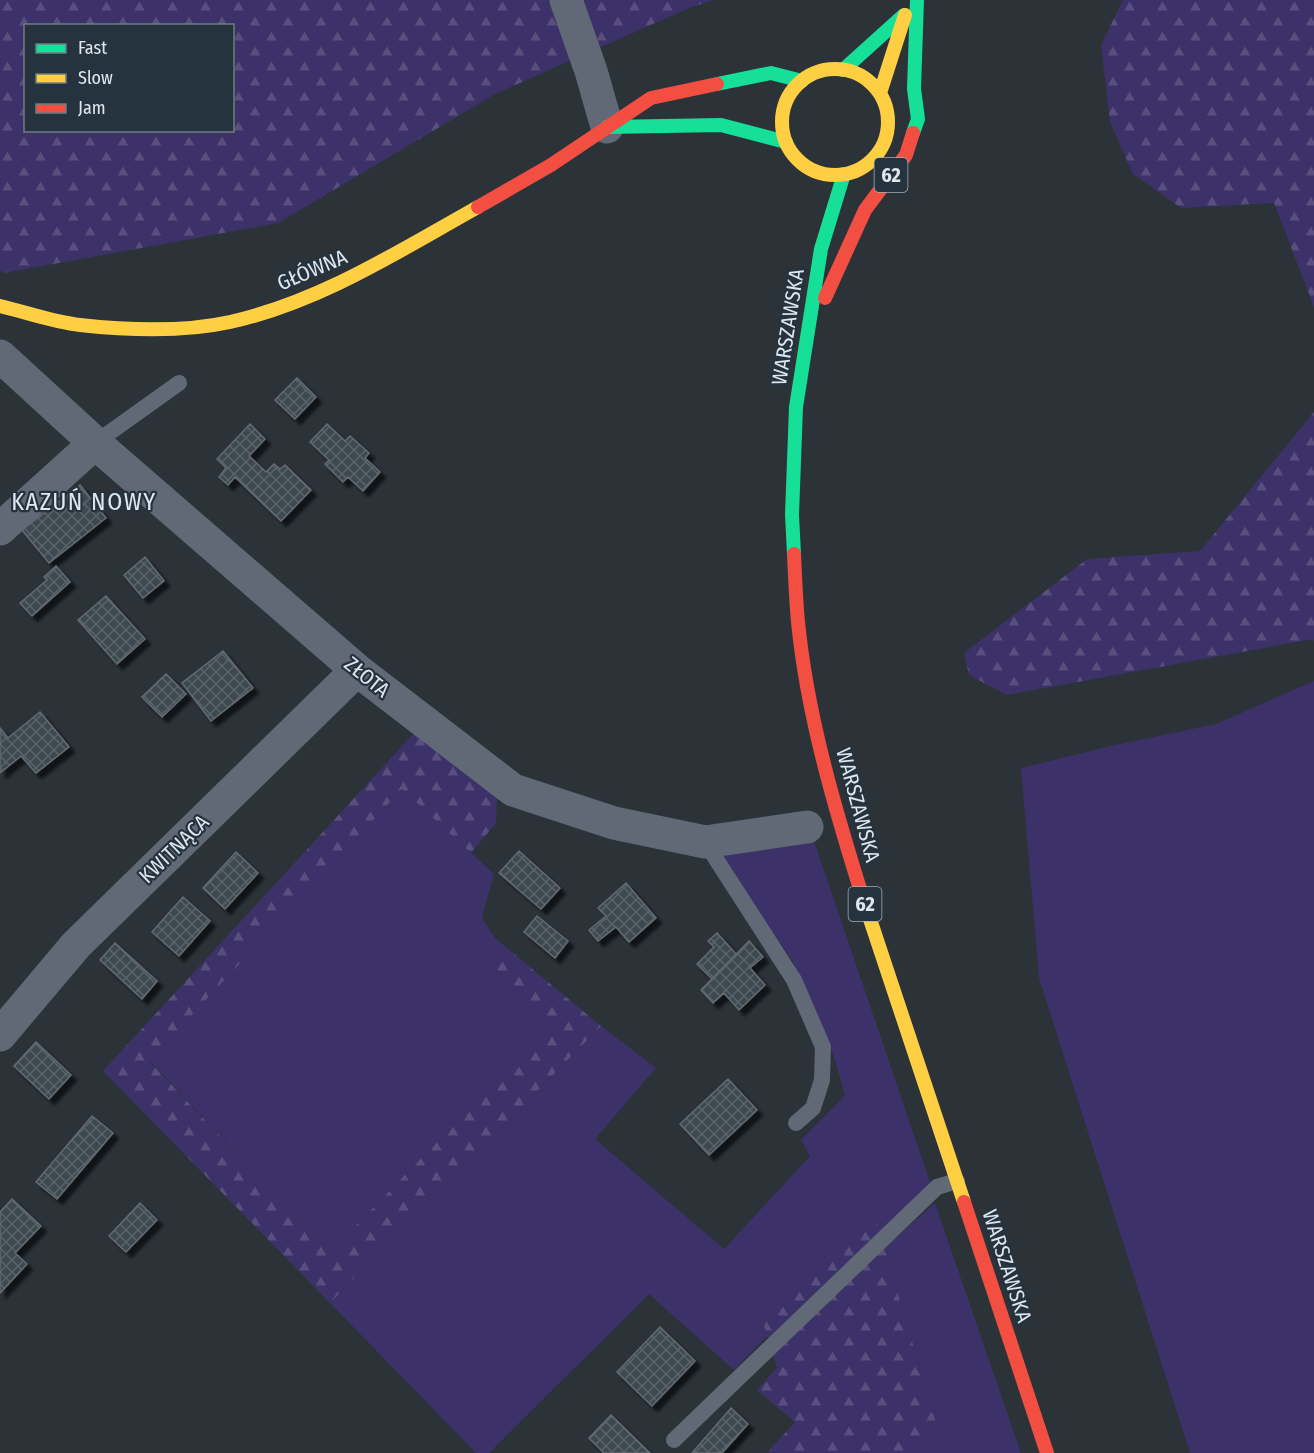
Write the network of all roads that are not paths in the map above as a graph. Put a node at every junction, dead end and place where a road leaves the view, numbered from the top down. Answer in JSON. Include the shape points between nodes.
{"nodes":[{"id":1,"x":566,"y":0,"type":"edge"},
{"id":2,"x":911,"y":0,"type":"edge"},
{"id":3,"x":917,"y":0,"type":"edge"},
{"id":4,"x":905,"y":14,"type":"junction"},
{"id":5,"x":843,"y":70,"type":"junction"},
{"id":6,"x":802,"y":81,"type":"junction"},
{"id":7,"x":880,"y":93,"type":"junction"},
{"id":8,"x":607,"y":127,"type":"junction"},
{"id":9,"x":786,"y":141,"type":"junction"},
{"id":10,"x":844,"y":174,"type":"junction"},
{"id":11,"x":816,"y":214,"type":"dead end"},
{"id":12,"x":821,"y":249,"type":"junction"},
{"id":13,"x":0,"y":306,"type":"edge"},
{"id":14,"x":808,"y":335,"type":"junction"},
{"id":15,"x":0,"y":356,"type":"edge"},
{"id":16,"x":179,"y":383,"type":"dead end"},
{"id":17,"x":96,"y":443,"type":"junction"},
{"id":18,"x":0,"y":530,"type":"edge"},
{"id":19,"x":357,"y":670,"type":"junction"},
{"id":20,"x":807,"y":827,"type":"dead end"},
{"id":21,"x":705,"y":842,"type":"junction"},
{"id":22,"x":0,"y":1035,"type":"edge"},
{"id":23,"x":796,"y":1123,"type":"dead end"},
{"id":24,"x":957,"y":1181,"type":"junction"},
{"id":25,"x":674,"y":1440,"type":"dead end"},
{"id":26,"x":1047,"y":1453,"type":"edge"}],
"edges":[{"from":1,"to":8,"type":"street"},
{"from":2,"to":4,"type":"main road"},
{"from":3,"to":14,"type":"main road","number":"62","via":[[914,89],[918,119],[906,155],[865,210]]},
{"from":4,"to":5,"type":"main road"},
{"from":4,"to":7,"type":"main road"},
{"from":5,"to":6,"type":"main road","via":[[814,73]]},
{"from":5,"to":7,"type":"main road","via":[[870,81]]},
{"from":6,"to":8,"type":"main road","name":"GŁÓWNA","via":[[771,73],[651,98]]},
{"from":6,"to":9,"type":"main road","via":[[784,109]]},
{"from":7,"to":10,"type":"main road","number":"62","via":[[887,108],[884,143],[861,169]]},
{"from":8,"to":9,"type":"main road","via":[[721,125]]},
{"from":8,"to":13,"type":"main road","name":"GŁÓWNA","via":[[551,165],[366,270],[287,304],[229,322],[163,329],[78,325]]},
{"from":9,"to":10,"type":"main road","number":"62","via":[[810,174]]},
{"from":10,"to":12,"type":"main road","name":"WARSZAWSKA","number":"62"},
{"from":11,"to":12,"type":"main road","name":"WARSZAWSKA","number":"62"},
{"from":12,"to":14,"type":"main road","name":"WARSZAWSKA","number":"62"},
{"from":14,"to":24,"type":"main road","name":"WARSZAWSKA","number":"62","via":[[796,407],[792,514],[798,622],[813,717],[840,826]]},
{"from":15,"to":17,"type":"street","name":"ZŁOTA"},
{"from":16,"to":17,"type":"lane"},
{"from":17,"to":18,"type":"street"},
{"from":17,"to":19,"type":"street","name":"ZŁOTA"},
{"from":19,"to":21,"type":"street","name":"ZŁOTA","via":[[513,790],[614,823]]},
{"from":19,"to":22,"type":"street","name":"KWITNĄCA","via":[[76,945]]},
{"from":20,"to":21,"type":"street","name":"ZŁOTA"},
{"from":21,"to":23,"type":"lane","via":[[794,980],[824,1047],[822,1080],[813,1108]]},
{"from":24,"to":25,"type":"lane","via":[[937,1187]]},
{"from":24,"to":26,"type":"main road","name":"WARSZAWSKA","number":"62"}]}
